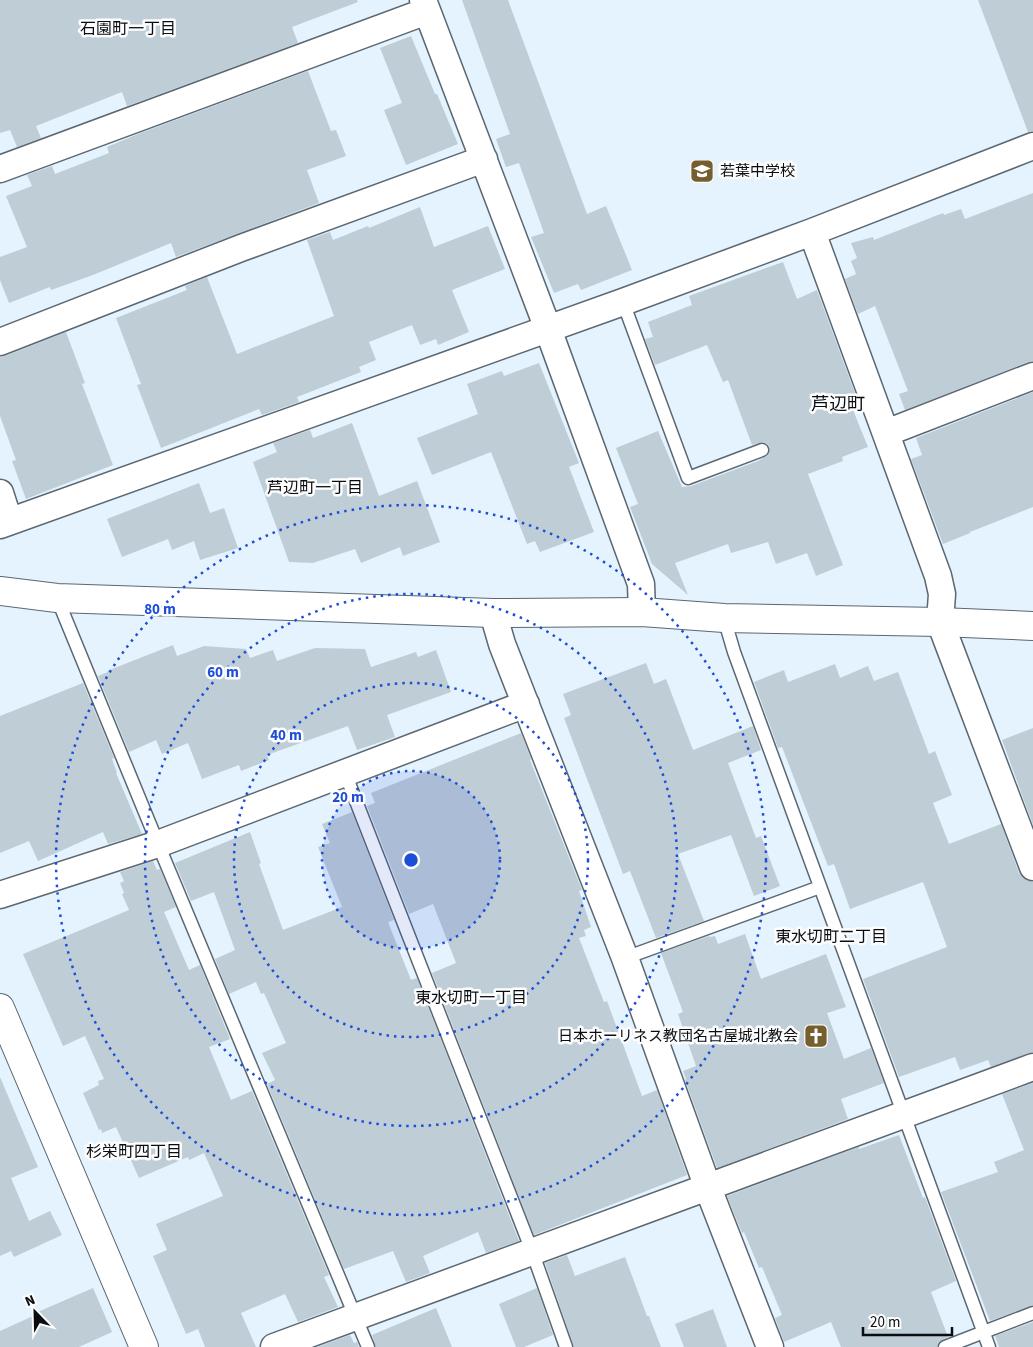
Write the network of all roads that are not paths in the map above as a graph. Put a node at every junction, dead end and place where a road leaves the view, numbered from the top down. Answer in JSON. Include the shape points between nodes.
{"nodes":[{"id":1,"x":425,"y":6,"type":"edge"},
{"id":2,"x":1033,"y":146,"type":"edge"},
{"id":3,"x":484,"y":159,"type":"junction"},
{"id":4,"x":0,"y":169,"type":"edge"},
{"id":5,"x":812,"y":232,"type":"junction"},
{"id":6,"x":623,"y":302,"type":"junction"},
{"id":7,"x":548,"y":329,"type":"junction"},
{"id":8,"x":0,"y":342,"type":"edge"},
{"id":9,"x":1033,"y":376,"type":"edge"},
{"id":10,"x":886,"y":433,"type":"junction"},
{"id":11,"x":762,"y":450,"type":"dead end"},
{"id":12,"x":0,"y":493,"type":"edge"},
{"id":13,"x":4,"y":523,"type":"edge"},
{"id":14,"x":0,"y":591,"type":"edge"},
{"id":15,"x":57,"y":598,"type":"junction"},
{"id":16,"x":642,"y":612,"type":"junction"},
{"id":17,"x":493,"y":613,"type":"junction"},
{"id":18,"x":724,"y":618,"type":"junction"},
{"id":19,"x":940,"y":622,"type":"junction"},
{"id":20,"x":1033,"y":626,"type":"edge"},
{"id":21,"x":526,"y":704,"type":"junction"},
{"id":22,"x":345,"y":773,"type":"junction"},
{"id":23,"x":158,"y":844,"type":"junction"},
{"id":24,"x":1033,"y":867,"type":"edge"},
{"id":25,"x":820,"y":887,"type":"junction"},
{"id":26,"x":0,"y":895,"type":"edge"},
{"id":27,"x":625,"y":958,"type":"junction"},
{"id":28,"x":0,"y":1008,"type":"edge"},
{"id":29,"x":1033,"y":1068,"type":"edge"},
{"id":30,"x":904,"y":1114,"type":"junction"},
{"id":31,"x":708,"y":1188,"type":"junction"},
{"id":32,"x":532,"y":1251,"type":"junction"},
{"id":33,"x":1033,"y":1313,"type":"edge"},
{"id":34,"x":355,"y":1316,"type":"junction"},
{"id":35,"x":983,"y":1332,"type":"junction"},
{"id":36,"x":144,"y":1347,"type":"edge"},
{"id":37,"x":274,"y":1347,"type":"edge"},
{"id":38,"x":368,"y":1347,"type":"edge"},
{"id":39,"x":566,"y":1347,"type":"edge"},
{"id":40,"x":770,"y":1347,"type":"edge"},
{"id":41,"x":945,"y":1347,"type":"edge"},
{"id":42,"x":989,"y":1347,"type":"edge"}],
"edges":[{"from":1,"to":3,"type":"street"},
{"from":1,"to":4,"type":"street"},
{"from":2,"to":5,"type":"street"},
{"from":3,"to":7,"type":"street"},
{"from":3,"to":8,"type":"street","via":[[241,248]]},
{"from":5,"to":6,"type":"street"},
{"from":5,"to":10,"type":"street"},
{"from":6,"to":7,"type":"street"},
{"from":6,"to":11,"type":"lane","via":[[688,478]]},
{"from":7,"to":13,"type":"street"},
{"from":7,"to":16,"type":"street","via":[[641,584]]},
{"from":9,"to":10,"type":"street"},
{"from":10,"to":19,"type":"street","via":[[938,576],[942,594]]},
{"from":12,"to":13,"type":"street"},
{"from":14,"to":15,"type":"street"},
{"from":15,"to":17,"type":"street"},
{"from":15,"to":23,"type":"lane"},
{"from":16,"to":17,"type":"street"},
{"from":16,"to":18,"type":"street"},
{"from":17,"to":21,"type":"street"},
{"from":18,"to":19,"type":"street"},
{"from":18,"to":25,"type":"lane"},
{"from":19,"to":20,"type":"street"},
{"from":19,"to":24,"type":"street"},
{"from":21,"to":22,"type":"street"},
{"from":21,"to":27,"type":"street"},
{"from":22,"to":23,"type":"street"},
{"from":22,"to":32,"type":"lane"},
{"from":23,"to":26,"type":"street"},
{"from":23,"to":34,"type":"lane"},
{"from":25,"to":27,"type":"lane"},
{"from":25,"to":30,"type":"lane"},
{"from":27,"to":31,"type":"street"},
{"from":28,"to":36,"type":"street"},
{"from":29,"to":30,"type":"street"},
{"from":30,"to":31,"type":"street"},
{"from":30,"to":35,"type":"lane"},
{"from":31,"to":32,"type":"street"},
{"from":31,"to":40,"type":"street"},
{"from":32,"to":34,"type":"street"},
{"from":32,"to":39,"type":"lane"},
{"from":33,"to":35,"type":"lane"},
{"from":34,"to":37,"type":"street"},
{"from":34,"to":38,"type":"lane"},
{"from":35,"to":41,"type":"lane"},
{"from":35,"to":42,"type":"lane"}]}
